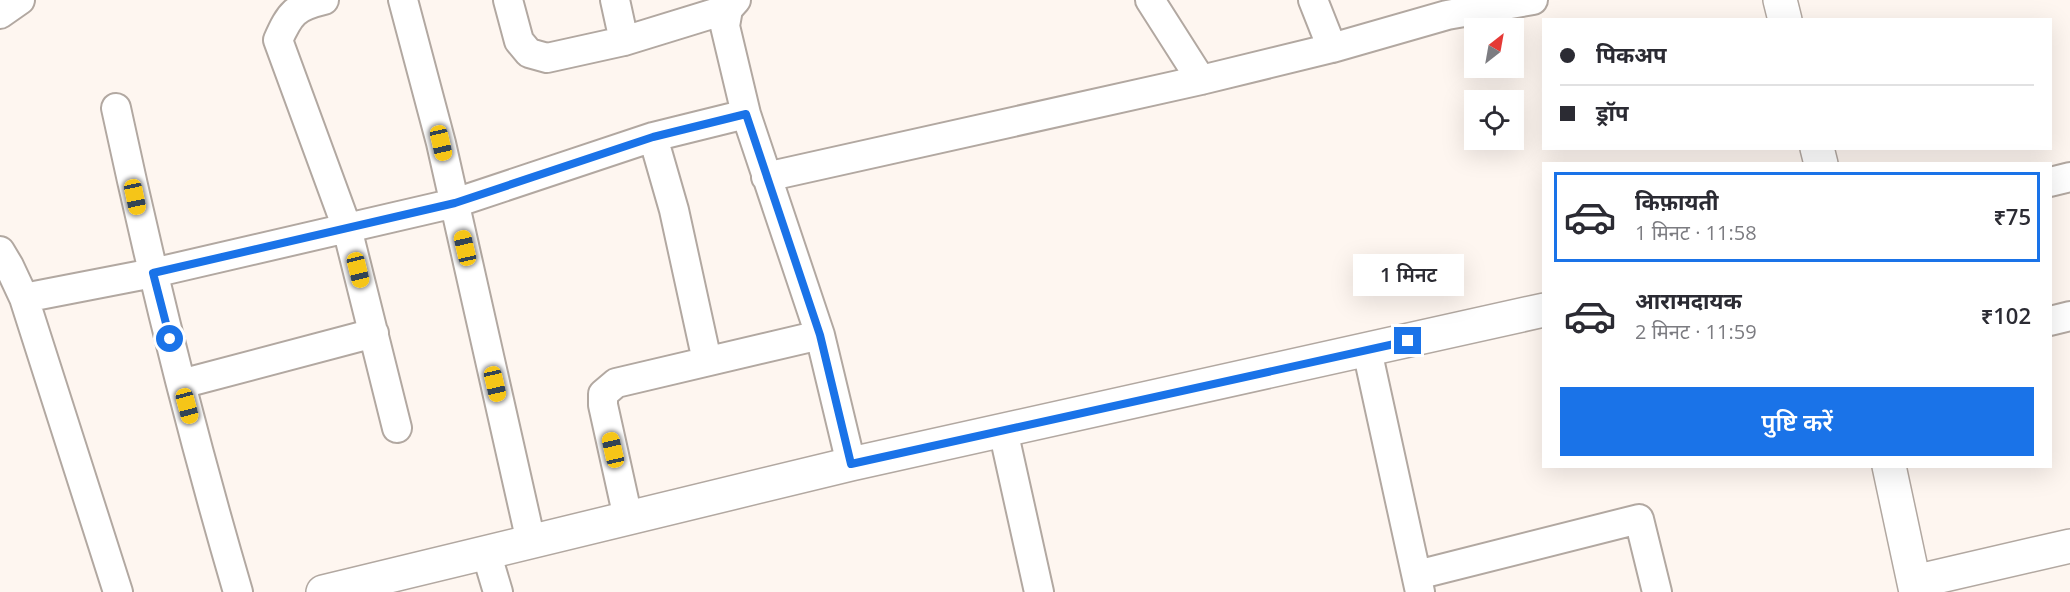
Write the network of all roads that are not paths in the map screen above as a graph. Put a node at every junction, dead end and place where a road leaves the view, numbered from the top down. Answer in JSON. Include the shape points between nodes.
{"nodes":[{"id":1,"x":20,"y":0,"type":"edge"},
{"id":2,"x":324,"y":0,"type":"edge"},
{"id":3,"x":403,"y":0,"type":"edge"},
{"id":4,"x":508,"y":0,"type":"edge"},
{"id":5,"x":615,"y":0,"type":"edge"},
{"id":6,"x":1150,"y":0,"type":"edge"},
{"id":7,"x":1312,"y":0,"type":"edge"},
{"id":8,"x":1533,"y":0,"type":"edge"},
{"id":9,"x":1780,"y":0,"type":"edge"},
{"id":10,"x":1497,"y":3,"type":"edge"},
{"id":11,"x":732,"y":5,"type":"edge"},
{"id":12,"x":0,"y":14,"type":"edge"},
{"id":13,"x":1784,"y":18,"type":"edge"},
{"id":14,"x":624,"y":41,"type":"junction"},
{"id":15,"x":1332,"y":48,"type":"junction"},
{"id":16,"x":1201,"y":80,"type":"junction"},
{"id":17,"x":116,"y":108,"type":"dead end"},
{"id":18,"x":746,"y":114,"type":"junction"},
{"id":19,"x":653,"y":137,"type":"junction"},
{"id":20,"x":766,"y":177,"type":"junction"},
{"id":21,"x":2070,"y":177,"type":"edge"},
{"id":22,"x":2052,"y":182,"type":"edge"},
{"id":23,"x":455,"y":203,"type":"junction"},
{"id":24,"x":348,"y":228,"type":"junction"},
{"id":25,"x":3,"y":263,"type":"edge"},
{"id":26,"x":153,"y":273,"type":"junction"},
{"id":27,"x":24,"y":298,"type":"junction"},
{"id":28,"x":1542,"y":310,"type":"edge"},
{"id":29,"x":2070,"y":316,"type":"edge"},
{"id":30,"x":2052,"y":320,"type":"edge"},
{"id":31,"x":374,"y":333,"type":"junction"},
{"id":32,"x":820,"y":335,"type":"junction"},
{"id":33,"x":1367,"y":350,"type":"junction"},
{"id":34,"x":707,"y":361,"type":"junction"},
{"id":35,"x":181,"y":384,"type":"junction"},
{"id":36,"x":397,"y":428,"type":"dead end"},
{"id":37,"x":1003,"y":430,"type":"junction"},
{"id":38,"x":851,"y":464,"type":"junction"},
{"id":39,"x":1889,"y":468,"type":"edge"},
{"id":40,"x":628,"y":518,"type":"junction"},
{"id":41,"x":531,"y":542,"type":"junction"},
{"id":42,"x":2070,"y":546,"type":"edge"},
{"id":43,"x":486,"y":552,"type":"junction"},
{"id":44,"x":1418,"y":584,"type":"edge"},
{"id":45,"x":1915,"y":587,"type":"edge"},
{"id":46,"x":1036,"y":591,"type":"edge"},
{"id":47,"x":118,"y":592,"type":"edge"},
{"id":48,"x":238,"y":592,"type":"edge"},
{"id":49,"x":323,"y":592,"type":"edge"},
{"id":50,"x":498,"y":592,"type":"edge"},
{"id":51,"x":1657,"y":592,"type":"edge"}],
"edges":[{"from":1,"to":12,"type":"street"},
{"from":2,"to":24,"type":"street","via":[[304,5],[287,19],[279,40]]},
{"from":3,"to":23,"type":"street"},
{"from":4,"to":14,"type":"street","via":[[519,41],[530,53],[548,58]]},
{"from":5,"to":14,"type":"street"},
{"from":6,"to":16,"type":"street"},
{"from":7,"to":15,"type":"street"},
{"from":8,"to":10,"type":"street"},
{"from":9,"to":13,"type":"street"},
{"from":10,"to":15,"type":"street"},
{"from":11,"to":14,"type":"street"},
{"from":11,"to":18,"type":"street","via":[[724,26]]},
{"from":15,"to":16,"type":"street"},
{"from":16,"to":20,"type":"street"},
{"from":17,"to":26,"type":"street"},
{"from":18,"to":19,"type":"street"},
{"from":18,"to":20,"type":"street"},
{"from":19,"to":23,"type":"street"},
{"from":19,"to":34,"type":"street","via":[[674,210]]},
{"from":20,"to":32,"type":"street"},
{"from":21,"to":22,"type":"street"},
{"from":23,"to":24,"type":"street"},
{"from":23,"to":41,"type":"street"},
{"from":24,"to":26,"type":"street"},
{"from":24,"to":31,"type":"street"},
{"from":25,"to":27,"type":"street"},
{"from":26,"to":27,"type":"street"},
{"from":26,"to":35,"type":"street"},
{"from":27,"to":47,"type":"street"},
{"from":28,"to":33,"type":"street"},
{"from":29,"to":30,"type":"street"},
{"from":31,"to":35,"type":"street"},
{"from":31,"to":36,"type":"street"},
{"from":32,"to":34,"type":"street"},
{"from":32,"to":38,"type":"street"},
{"from":33,"to":37,"type":"street"},
{"from":33,"to":44,"type":"street"},
{"from":34,"to":40,"type":"street","via":[[616,383],[603,394]]},
{"from":35,"to":48,"type":"street"},
{"from":37,"to":38,"type":"street"},
{"from":37,"to":46,"type":"street"},
{"from":38,"to":40,"type":"street"},
{"from":39,"to":45,"type":"street"},
{"from":40,"to":41,"type":"street"},
{"from":41,"to":43,"type":"street"},
{"from":42,"to":45,"type":"street"},
{"from":43,"to":49,"type":"street"},
{"from":43,"to":50,"type":"street"},
{"from":44,"to":51,"type":"street","via":[[1640,519]]}]}
